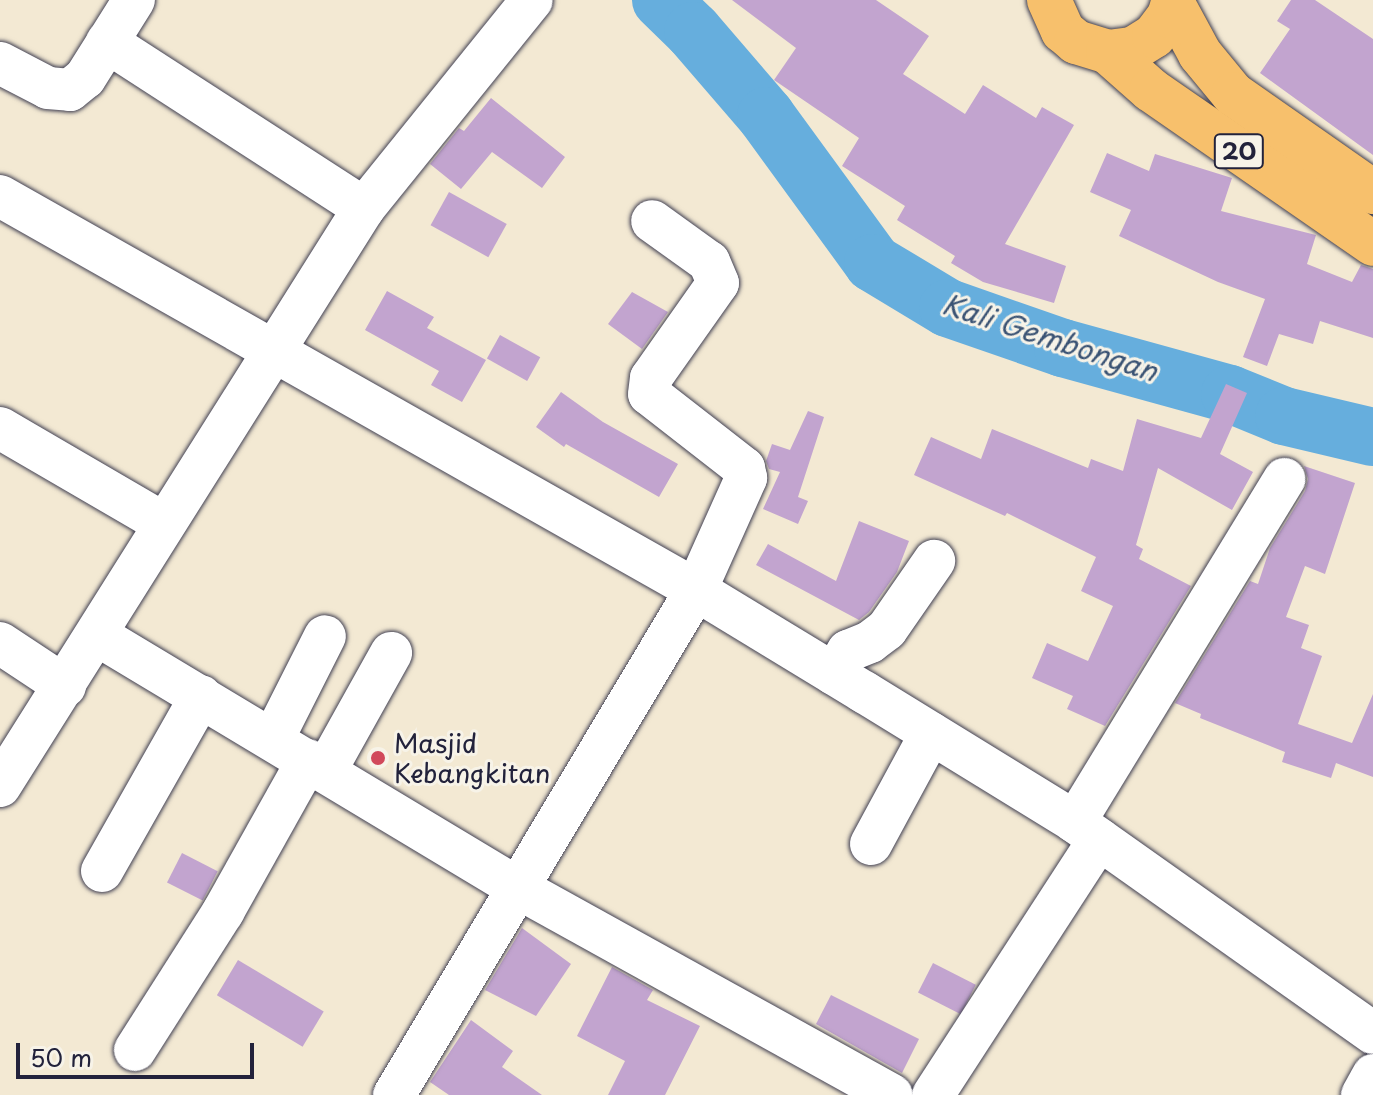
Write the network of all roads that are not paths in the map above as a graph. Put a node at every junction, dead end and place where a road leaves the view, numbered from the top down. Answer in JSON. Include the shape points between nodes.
{"nodes":[{"id":1,"x":134,"y":0,"type":"edge"},
{"id":2,"x":532,"y":0,"type":"edge"},
{"id":3,"x":1173,"y":2,"type":"edge"},
{"id":4,"x":1042,"y":5,"type":"edge"},
{"id":5,"x":107,"y":42,"type":"junction"},
{"id":6,"x":1108,"y":52,"type":"junction"},
{"id":7,"x":9,"y":76,"type":"edge"},
{"id":8,"x":1373,"y":192,"type":"edge"},
{"id":9,"x":0,"y":196,"type":"edge"},
{"id":10,"x":364,"y":208,"type":"junction"},
{"id":11,"x":652,"y":221,"type":"dead end"},
{"id":12,"x":1373,"y":244,"type":"edge"},
{"id":13,"x":273,"y":351,"type":"junction"},
{"id":14,"x":0,"y":428,"type":"edge"},
{"id":15,"x":1284,"y":479,"type":"dead end"},
{"id":16,"x":163,"y":523,"type":"junction"},
{"id":17,"x":934,"y":561,"type":"dead end"},
{"id":18,"x":696,"y":590,"type":"junction"},
{"id":19,"x":97,"y":635,"type":"junction"},
{"id":20,"x":325,"y":636,"type":"dead end"},
{"id":21,"x":0,"y":643,"type":"edge"},
{"id":22,"x":391,"y":653,"type":"dead end"},
{"id":23,"x":834,"y":674,"type":"junction"},
{"id":24,"x":65,"y":686,"type":"junction"},
{"id":25,"x":201,"y":696,"type":"junction"},
{"id":26,"x":931,"y":733,"type":"junction"},
{"id":27,"x":273,"y":739,"type":"junction"},
{"id":28,"x":317,"y":765,"type":"junction"},
{"id":29,"x":0,"y":786,"type":"edge"},
{"id":30,"x":1087,"y":830,"type":"junction"},
{"id":31,"x":871,"y":844,"type":"dead end"},
{"id":32,"x":102,"y":871,"type":"dead end"},
{"id":33,"x":520,"y":889,"type":"junction"},
{"id":34,"x":1373,"y":1033,"type":"edge"},
{"id":35,"x":135,"y":1050,"type":"dead end"},
{"id":36,"x":1373,"y":1075,"type":"edge"},
{"id":37,"x":394,"y":1095,"type":"edge"},
{"id":38,"x":892,"y":1095,"type":"edge"},
{"id":39,"x":933,"y":1095,"type":"edge"},
{"id":40,"x":1362,"y":1095,"type":"edge"}],
"edges":[{"from":1,"to":5,"type":"street"},
{"from":2,"to":10,"type":"street"},
{"from":3,"to":6,"type":"highway","via":[[1163,27],[1144,43]]},
{"from":3,"to":8,"type":"highway","number":"20","via":[[1200,54],[1233,94]]},
{"from":4,"to":6,"type":"highway","via":[[1076,42]]},
{"from":5,"to":7,"type":"street","via":[[85,78],[70,90]]},
{"from":5,"to":10,"type":"street"},
{"from":6,"to":12,"type":"highway","number":"20","via":[[1151,90]]},
{"from":9,"to":13,"type":"street"},
{"from":10,"to":13,"type":"street"},
{"from":11,"to":18,"type":"street","via":[[709,262],[718,283],[651,378],[649,394],[746,470]]},
{"from":13,"to":16,"type":"street"},
{"from":13,"to":18,"type":"street"},
{"from":14,"to":16,"type":"street"},
{"from":15,"to":30,"type":"street"},
{"from":16,"to":19,"type":"street"},
{"from":17,"to":23,"type":"street","via":[[887,629],[848,651]]},
{"from":18,"to":23,"type":"street"},
{"from":18,"to":33,"type":"street"},
{"from":19,"to":24,"type":"street"},
{"from":19,"to":25,"type":"street"},
{"from":20,"to":27,"type":"street"},
{"from":21,"to":24,"type":"street"},
{"from":22,"to":28,"type":"street"},
{"from":23,"to":26,"type":"street"},
{"from":24,"to":29,"type":"street"},
{"from":25,"to":27,"type":"street"},
{"from":25,"to":32,"type":"street"},
{"from":26,"to":30,"type":"street"},
{"from":26,"to":31,"type":"street"},
{"from":27,"to":28,"type":"street"},
{"from":28,"to":33,"type":"street"},
{"from":28,"to":35,"type":"street"},
{"from":30,"to":34,"type":"street"},
{"from":30,"to":39,"type":"street"},
{"from":33,"to":37,"type":"street"},
{"from":33,"to":38,"type":"street"},
{"from":36,"to":40,"type":"street"}]}
